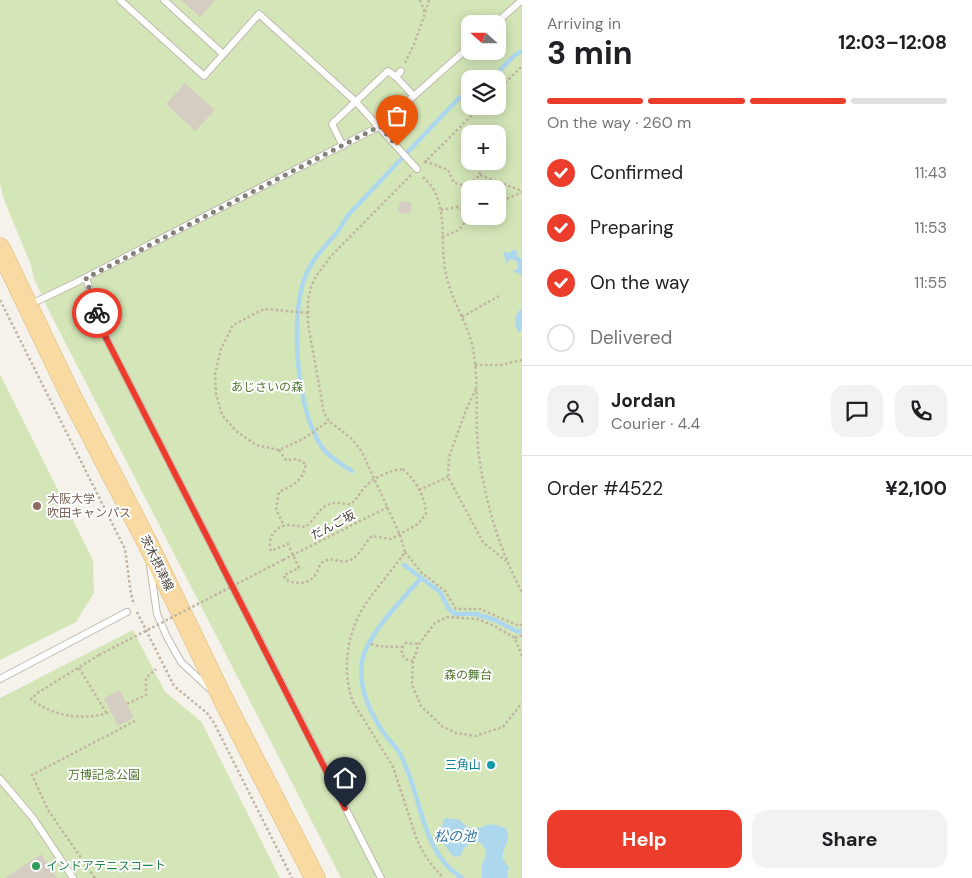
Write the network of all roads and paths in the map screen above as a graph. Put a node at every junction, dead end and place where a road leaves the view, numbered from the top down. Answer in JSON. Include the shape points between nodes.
{"nodes":[{"id":1,"x":120,"y":0,"type":"edge"},
{"id":2,"x":164,"y":0,"type":"edge"},
{"id":3,"x":420,"y":0,"type":"edge"},
{"id":4,"x":429,"y":0,"type":"edge"},
{"id":5,"x":522,"y":0,"type":"edge"},
{"id":6,"x":425,"y":13,"type":"junction"},
{"id":7,"x":505,"y":15,"type":"edge"},
{"id":8,"x":223,"y":54,"type":"junction"},
{"id":9,"x":461,"y":54,"type":"edge"},
{"id":10,"x":522,"y":66,"type":"edge"},
{"id":11,"x":401,"y":71,"type":"joint"},
{"id":12,"x":396,"y":77,"type":"junction"},
{"id":13,"x":506,"y":82,"type":"edge"},
{"id":14,"x":414,"y":96,"type":"junction"},
{"id":15,"x":356,"y":102,"type":"junction"},
{"id":16,"x":472,"y":115,"type":"edge"},
{"id":17,"x":380,"y":126,"type":"junction"},
{"id":18,"x":343,"y":146,"type":"junction"},
{"id":19,"x":425,"y":161,"type":"junction"},
{"id":20,"x":417,"y":169,"type":"junction"},
{"id":21,"x":480,"y":170,"type":"edge"},
{"id":22,"x":480,"y":175,"type":"junction"},
{"id":23,"x":522,"y":191,"type":"edge"},
{"id":24,"x":506,"y":199,"type":"edge"},
{"id":25,"x":461,"y":209,"type":"edge"},
{"id":26,"x":441,"y":210,"type":"junction"},
{"id":27,"x":463,"y":225,"type":"edge"},
{"id":28,"x":442,"y":237,"type":"junction"},
{"id":29,"x":0,"y":248,"type":"edge"},
{"id":30,"x":86,"y":278,"type":"junction"},
{"id":31,"x":499,"y":296,"type":"dead end"},
{"id":32,"x":27,"y":305,"type":"junction"},
{"id":33,"x":308,"y":313,"type":"junction"},
{"id":34,"x":462,"y":317,"type":"junction"},
{"id":35,"x":522,"y":360,"type":"edge"},
{"id":36,"x":475,"y":365,"type":"junction"},
{"id":37,"x":478,"y":387,"type":"junction"},
{"id":38,"x":329,"y":422,"type":"junction"},
{"id":39,"x":279,"y":450,"type":"junction"},
{"id":40,"x":448,"y":476,"type":"junction"},
{"id":41,"x":375,"y":480,"type":"junction"},
{"id":42,"x":419,"y":490,"type":"junction"},
{"id":43,"x":388,"y":507,"type":"junction"},
{"id":44,"x":284,"y":526,"type":"junction"},
{"id":45,"x":400,"y":535,"type":"junction"},
{"id":46,"x":405,"y":552,"type":"junction"},
{"id":47,"x":293,"y":556,"type":"junction"},
{"id":48,"x":507,"y":562,"type":"junction"},
{"id":49,"x":522,"y":592,"type":"edge"},
{"id":50,"x":127,"y":612,"type":"dead end"},
{"id":51,"x":522,"y":624,"type":"edge"},
{"id":52,"x":522,"y":635,"type":"edge"},
{"id":53,"x":515,"y":638,"type":"junction"},
{"id":54,"x":371,"y":644,"type":"dead end"},
{"id":55,"x":419,"y":644,"type":"junction"},
{"id":56,"x":402,"y":647,"type":"junction"},
{"id":57,"x":522,"y":656,"type":"edge"},
{"id":58,"x":413,"y":661,"type":"junction"},
{"id":59,"x":79,"y":668,"type":"junction"},
{"id":60,"x":156,"y":669,"type":"dead end"},
{"id":61,"x":0,"y":679,"type":"edge"},
{"id":62,"x":522,"y":703,"type":"edge"},
{"id":63,"x":127,"y":704,"type":"dead end"},
{"id":64,"x":111,"y":712,"type":"dead end"},
{"id":65,"x":107,"y":714,"type":"junction"},
{"id":66,"x":137,"y":720,"type":"dead end"},
{"id":67,"x":0,"y":779,"type":"edge"},
{"id":68,"x":73,"y":878,"type":"edge"},
{"id":69,"x":95,"y":878,"type":"edge"},
{"id":70,"x":315,"y":878,"type":"edge"},
{"id":71,"x":381,"y":878,"type":"edge"},
{"id":72,"x":444,"y":878,"type":"edge"}],
"edges":[{"from":1,"to":8,"type":"lane","via":[[204,76]]},
{"from":2,"to":8,"type":"lane"},
{"from":3,"to":6,"type":"path"},
{"from":4,"to":6,"type":"path"},
{"from":5,"to":7,"type":"lane"},
{"from":6,"to":11,"type":"path"},
{"from":8,"to":15,"type":"lane","via":[[258,14]]},
{"from":9,"to":14,"type":"lane"},
{"from":10,"to":13,"type":"path"},
{"from":11,"to":12,"type":"lane"},
{"from":12,"to":14,"type":"lane"},
{"from":12,"to":15,"type":"lane","via":[[388,71]]},
{"from":14,"to":17,"type":"lane"},
{"from":15,"to":17,"type":"lane"},
{"from":15,"to":18,"type":"lane","via":[[332,124]]},
{"from":16,"to":19,"type":"path"},
{"from":17,"to":18,"type":"lane"},
{"from":17,"to":20,"type":"lane"},
{"from":18,"to":30,"type":"lane"},
{"from":19,"to":20,"type":"path"},
{"from":19,"to":22,"type":"path","via":[[448,170],[454,183],[467,186]]},
{"from":20,"to":26,"type":"path","via":[[435,191]]},
{"from":20,"to":33,"type":"path","via":[[324,265],[311,287]]},
{"from":21,"to":22,"type":"path"},
{"from":22,"to":23,"type":"path"},
{"from":23,"to":24,"type":"path"},
{"from":25,"to":26,"type":"path","via":[[457,207]]},
{"from":26,"to":28,"type":"path"},
{"from":27,"to":28,"type":"path"},
{"from":28,"to":34,"type":"path","via":[[446,276]]},
{"from":29,"to":32,"type":"main road","name":"茨木摂津線"},
{"from":30,"to":32,"type":"lane"},
{"from":30,"to":71,"type":"lane","via":[[104,334]]},
{"from":31,"to":34,"type":"path"},
{"from":32,"to":70,"type":"main road","name":"茨木摂津線"},
{"from":33,"to":38,"type":"path","via":[[324,413]]},
{"from":33,"to":39,"type":"path","via":[[264,309],[233,324],[221,349],[215,374],[222,415],[236,431],[256,445]]},
{"from":34,"to":36,"type":"path"},
{"from":35,"to":36,"type":"path","via":[[500,365]]},
{"from":36,"to":37,"type":"path"},
{"from":37,"to":40,"type":"path","via":[[449,457]]},
{"from":37,"to":48,"type":"path","via":[[478,447],[482,476],[488,506]]},
{"from":38,"to":39,"type":"path"},
{"from":38,"to":41,"type":"path","via":[[357,445]]},
{"from":39,"to":44,"type":"path","via":[[286,460],[297,459],[306,464],[304,475],[279,492],[276,509]]},
{"from":40,"to":42,"type":"path"},
{"from":40,"to":48,"type":"path","via":[[483,542]]},
{"from":41,"to":42,"type":"path","via":[[403,469]]},
{"from":41,"to":43,"type":"path"},
{"from":41,"to":44,"type":"path","via":[[367,484],[351,504],[336,502],[325,505],[305,527]]},
{"from":42,"to":45,"type":"path","via":[[426,514],[418,524]]},
{"from":43,"to":45,"type":"path"},
{"from":43,"to":47,"type":"path","name":"だんご坂"},
{"from":44,"to":47,"type":"path","via":[[273,533],[269,544],[271,551],[288,544]]},
{"from":45,"to":46,"type":"path"},
{"from":45,"to":47,"type":"path","via":[[391,539],[372,536],[354,558],[324,561],[312,578],[303,583],[290,582],[283,576],[299,568]]},
{"from":46,"to":51,"type":"path","via":[[445,591],[456,609],[480,609],[519,626]]},
{"from":46,"to":72,"type":"path","via":[[356,621],[348,651],[347,679],[354,702],[393,766],[420,845],[429,862]]},
{"from":47,"to":59,"type":"path","name":"だんご坂","bridge":true},
{"from":48,"to":49,"type":"path"},
{"from":50,"to":61,"type":"lane"},
{"from":52,"to":53,"type":"path"},
{"from":53,"to":55,"type":"path","via":[[478,619],[447,618],[436,623]]},
{"from":53,"to":57,"type":"path"},
{"from":54,"to":56,"type":"path"},
{"from":55,"to":56,"type":"path","via":[[406,643]]},
{"from":55,"to":58,"type":"path"},
{"from":56,"to":58,"type":"path","via":[[405,659]]},
{"from":58,"to":62,"type":"path","via":[[412,685],[421,706],[443,727],[456,733],[476,736],[503,727]]},
{"from":59,"to":65,"type":"path"},
{"from":59,"to":65,"type":"path","name":"だんご坂","via":[[31,700],[48,710],[69,716],[82,718]]},
{"from":60,"to":63,"type":"path","via":[[146,678],[146,695]]},
{"from":64,"to":65,"type":"path"},
{"from":66,"to":69,"type":"path","via":[[32,775],[48,810]]},
{"from":67,"to":68,"type":"lane","via":[[33,818]]}]}
